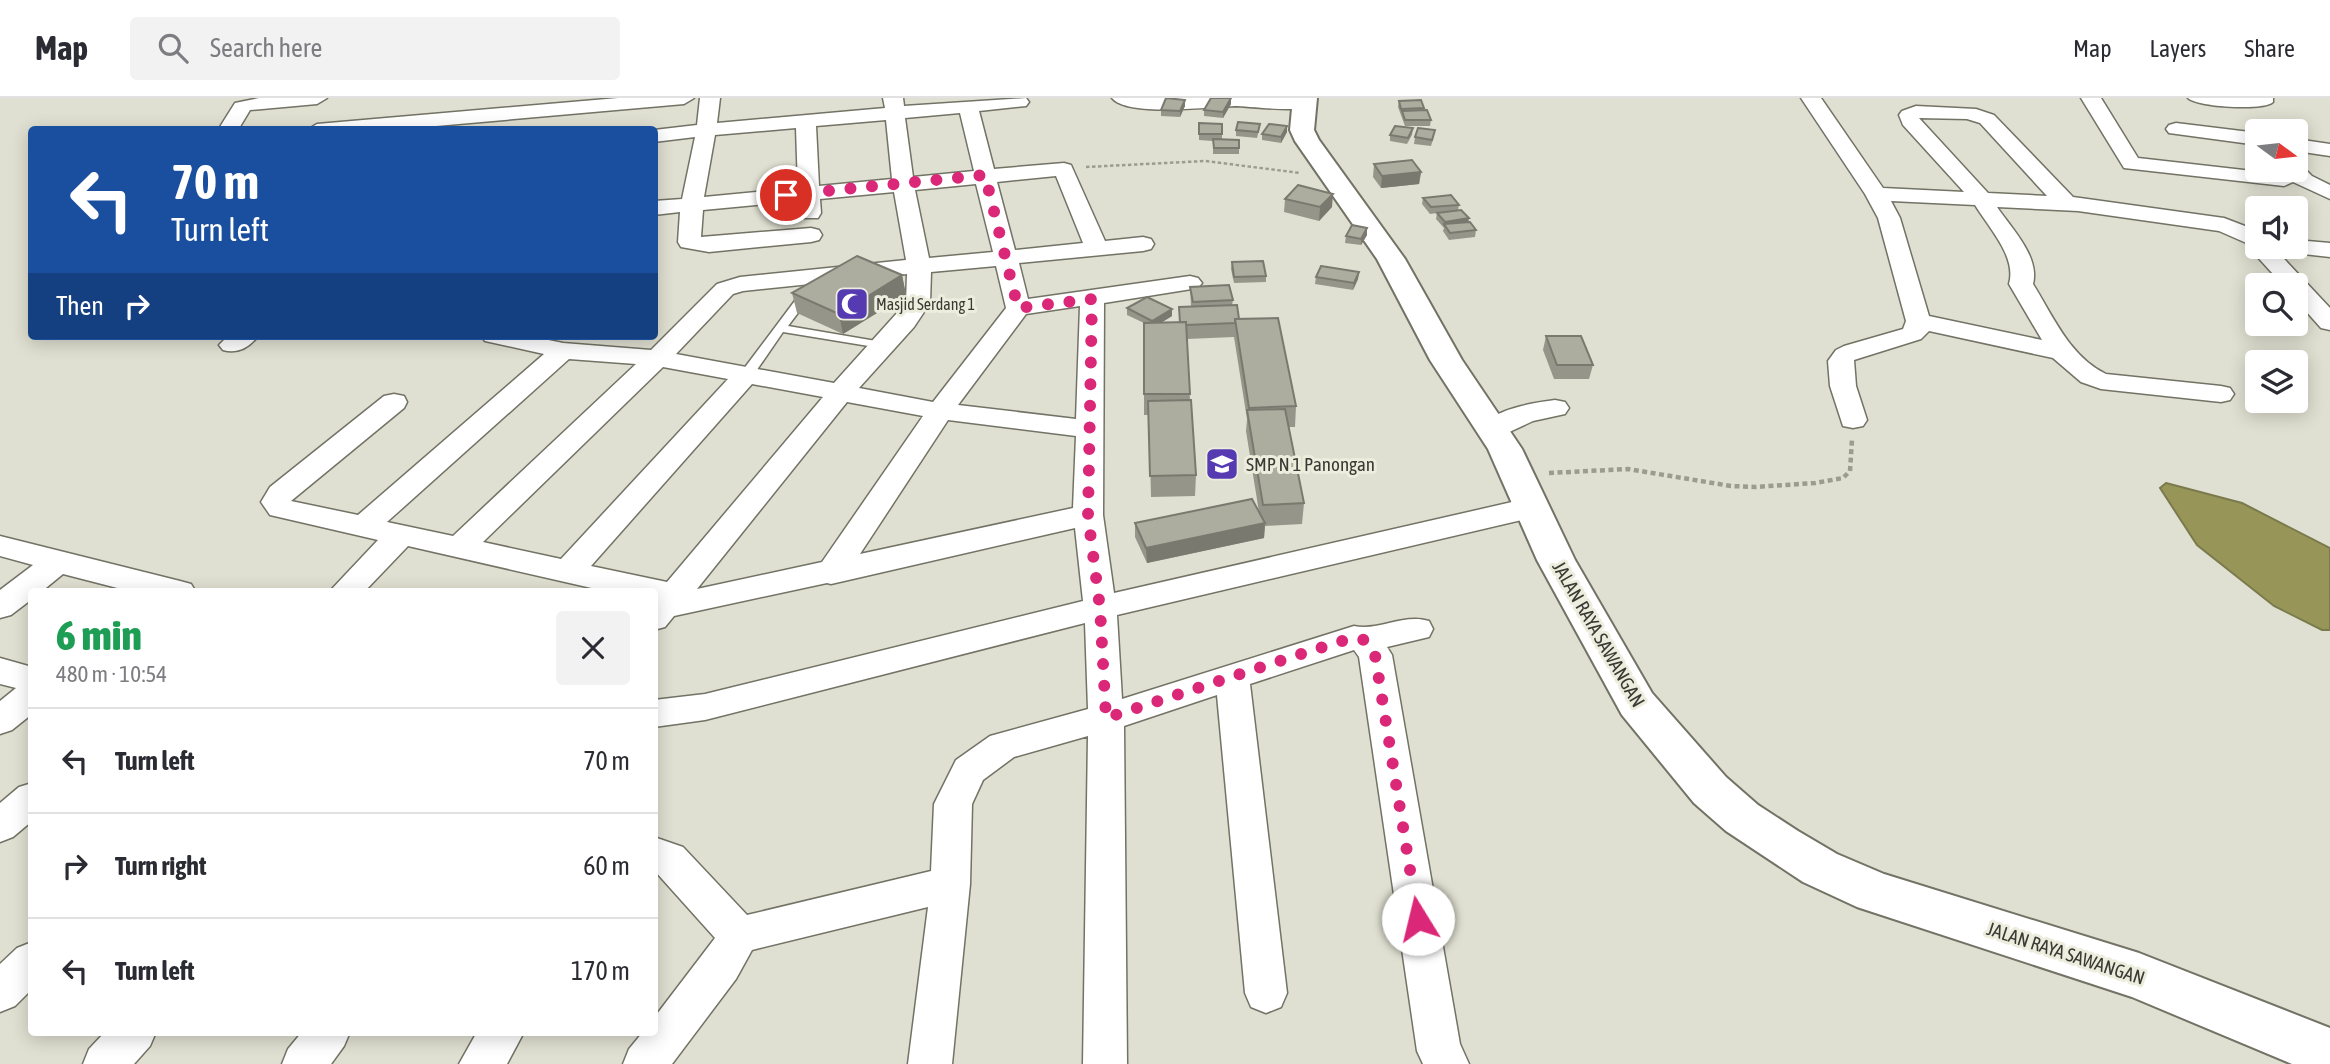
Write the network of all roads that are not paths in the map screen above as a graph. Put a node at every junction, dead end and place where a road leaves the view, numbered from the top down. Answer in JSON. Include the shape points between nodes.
{"nodes":[{"id":1,"x":317,"y":98,"type":"edge"},
{"id":2,"x":684,"y":98,"type":"edge"},
{"id":3,"x":710,"y":98,"type":"edge"},
{"id":4,"x":1122,"y":98,"type":"edge"},
{"id":5,"x":1811,"y":98,"type":"edge"},
{"id":6,"x":2091,"y":98,"type":"edge"},
{"id":7,"x":2198,"y":98,"type":"edge"},
{"id":8,"x":2263,"y":98,"type":"edge"},
{"id":9,"x":1304,"y":101,"type":"edge"},
{"id":10,"x":1019,"y":102,"type":"dead end"},
{"id":11,"x":549,"y":103,"type":"edge"},
{"id":12,"x":895,"y":106,"type":"edge"},
{"id":13,"x":968,"y":107,"type":"junction"},
{"id":14,"x":806,"y":121,"type":"junction"},
{"id":15,"x":230,"y":126,"type":"edge"},
{"id":16,"x":351,"y":126,"type":"edge"},
{"id":17,"x":540,"y":126,"type":"edge"},
{"id":18,"x":2176,"y":128,"type":"dead end"},
{"id":19,"x":706,"y":130,"type":"junction"},
{"id":20,"x":658,"y":136,"type":"edge"},
{"id":21,"x":2245,"y":137,"type":"edge"},
{"id":22,"x":2308,"y":147,"type":"edge"},
{"id":23,"x":2330,"y":150,"type":"edge"},
{"id":24,"x":2245,"y":172,"type":"edge"},
{"id":25,"x":985,"y":175,"type":"junction"},
{"id":26,"x":2306,"y":182,"type":"edge"},
{"id":27,"x":903,"y":184,"type":"junction"},
{"id":28,"x":810,"y":193,"type":"junction"},
{"id":29,"x":2330,"y":193,"type":"edge"},
{"id":30,"x":1876,"y":194,"type":"junction"},
{"id":31,"x":1981,"y":198,"type":"junction"},
{"id":32,"x":692,"y":204,"type":"junction"},
{"id":33,"x":2081,"y":205,"type":"junction"},
{"id":34,"x":658,"y":208,"type":"edge"},
{"id":35,"x":811,"y":235,"type":"junction"},
{"id":36,"x":2245,"y":236,"type":"edge"},
{"id":37,"x":1143,"y":244,"type":"dead end"},
{"id":38,"x":2308,"y":248,"type":"edge"},
{"id":39,"x":1097,"y":250,"type":"junction"},
{"id":40,"x":2330,"y":250,"type":"edge"},
{"id":41,"x":1007,"y":257,"type":"junction"},
{"id":42,"x":2274,"y":259,"type":"edge"},
{"id":43,"x":919,"y":265,"type":"junction"},
{"id":44,"x":2288,"y":273,"type":"edge"},
{"id":45,"x":819,"y":277,"type":"junction"},
{"id":46,"x":1190,"y":283,"type":"dead end"},
{"id":47,"x":2308,"y":293,"type":"edge"},
{"id":48,"x":1092,"y":299,"type":"junction"},
{"id":49,"x":1018,"y":308,"type":"junction"},
{"id":50,"x":1918,"y":321,"type":"junction"},
{"id":51,"x":2330,"y":323,"type":"edge"},
{"id":52,"x":780,"y":328,"type":"junction"},
{"id":53,"x":512,"y":340,"type":"edge"},
{"id":54,"x":883,"y":346,"type":"junction"},
{"id":55,"x":563,"y":351,"type":"junction"},
{"id":56,"x":2062,"y":352,"type":"junction"},
{"id":57,"x":656,"y":358,"type":"junction"},
{"id":58,"x":747,"y":373,"type":"junction"},
{"id":59,"x":841,"y":392,"type":"junction"},
{"id":60,"x":2221,"y":394,"type":"dead end"},
{"id":61,"x":394,"y":402,"type":"dead end"},
{"id":62,"x":1555,"y":408,"type":"dead end"},
{"id":63,"x":940,"y":411,"type":"junction"},
{"id":64,"x":1853,"y":421,"type":"road end"},
{"id":65,"x":1089,"y":428,"type":"junction"},
{"id":66,"x":1493,"y":429,"type":"junction"},
{"id":67,"x":1526,"y":491,"type":"junction"},
{"id":68,"x":1088,"y":516,"type":"junction"},
{"id":69,"x":364,"y":526,"type":"junction"},
{"id":70,"x":401,"y":535,"type":"junction"},
{"id":71,"x":0,"y":546,"type":"edge"},
{"id":72,"x":460,"y":547,"type":"junction"},
{"id":73,"x":58,"y":562,"type":"junction"},
{"id":74,"x":568,"y":572,"type":"junction"},
{"id":75,"x":831,"y":573,"type":"junction"},
{"id":76,"x":164,"y":588,"type":"edge"},
{"id":77,"x":349,"y":588,"type":"edge"},
{"id":78,"x":612,"y":588,"type":"edge"},
{"id":79,"x":0,"y":607,"type":"edge"},
{"id":80,"x":664,"y":607,"type":"edge"},
{"id":81,"x":1100,"y":608,"type":"junction"},
{"id":82,"x":1417,"y":629,"type":"dead end"},
{"id":83,"x":1365,"y":640,"type":"junction"},
{"id":84,"x":0,"y":671,"type":"edge"},
{"id":85,"x":1232,"y":676,"type":"junction"},
{"id":86,"x":28,"y":679,"type":"edge"},
{"id":87,"x":28,"y":698,"type":"edge"},
{"id":88,"x":658,"y":713,"type":"edge"},
{"id":89,"x":1106,"y":718,"type":"junction"},
{"id":90,"x":0,"y":720,"type":"edge"},
{"id":91,"x":28,"y":802,"type":"edge"},
{"id":92,"x":0,"y":826,"type":"edge"},
{"id":93,"x":658,"y":855,"type":"edge"},
{"id":94,"x":950,"y":884,"type":"junction"},
{"id":95,"x":739,"y":935,"type":"junction"},
{"id":96,"x":28,"y":965,"type":"edge"},
{"id":97,"x":0,"y":992,"type":"edge"},
{"id":98,"x":1266,"y":993,"type":"dead end"},
{"id":99,"x":131,"y":1036,"type":"edge"},
{"id":100,"x":325,"y":1036,"type":"edge"},
{"id":101,"x":500,"y":1036,"type":"edge"},
{"id":102,"x":2330,"y":1054,"type":"edge"},
{"id":103,"x":105,"y":1064,"type":"edge"},
{"id":104,"x":304,"y":1064,"type":"edge"},
{"id":105,"x":481,"y":1064,"type":"edge"},
{"id":106,"x":645,"y":1064,"type":"edge"},
{"id":107,"x":930,"y":1064,"type":"edge"},
{"id":108,"x":1105,"y":1064,"type":"edge"},
{"id":109,"x":1447,"y":1064,"type":"edge"}],
"edges":[{"from":1,"to":15,"type":"street","via":[[247,105]]},
{"from":2,"to":11,"type":"street"},
{"from":3,"to":19,"type":"street"},
{"from":4,"to":9,"type":"street","via":[[1139,103]]},
{"from":5,"to":30,"type":"street"},
{"from":6,"to":24,"type":"street","via":[[2131,164]]},
{"from":7,"to":8,"type":"street","via":[[2249,103],[2263,102]]},
{"from":9,"to":66,"type":"street","name":"JALAN RAYA SAWANGAN","via":[[1307,141],[1391,259],[1446,360]]},
{"from":10,"to":13,"type":"street"},
{"from":11,"to":16,"type":"street"},
{"from":11,"to":17,"type":"street"},
{"from":12,"to":13,"type":"street"},
{"from":12,"to":14,"type":"street"},
{"from":12,"to":27,"type":"street"},
{"from":13,"to":25,"type":"street"},
{"from":14,"to":19,"type":"street"},
{"from":14,"to":28,"type":"street"},
{"from":18,"to":21,"type":"street"},
{"from":19,"to":20,"type":"street"},
{"from":19,"to":32,"type":"street"},
{"from":22,"to":23,"type":"street"},
{"from":25,"to":27,"type":"street"},
{"from":25,"to":39,"type":"street","via":[[1064,169]]},
{"from":25,"to":41,"type":"street"},
{"from":26,"to":29,"type":"street"},
{"from":27,"to":28,"type":"street"},
{"from":27,"to":43,"type":"street"},
{"from":28,"to":32,"type":"street"},
{"from":28,"to":35,"type":"street"},
{"from":30,"to":31,"type":"street"},
{"from":30,"to":50,"type":"street","via":[[1889,218]]},
{"from":31,"to":33,"type":"street"},
{"from":31,"to":33,"type":"street","via":[[1909,115],[1969,113],[1987,119]]},
{"from":31,"to":56,"type":"street","via":[[2022,262],[2021,285]]},
{"from":32,"to":34,"type":"street"},
{"from":32,"to":35,"type":"street","via":[[687,239],[695,243]]},
{"from":33,"to":36,"type":"street","via":[[2224,225]]},
{"from":35,"to":45,"type":"street"},
{"from":37,"to":39,"type":"street"},
{"from":38,"to":40,"type":"street"},
{"from":39,"to":41,"type":"street"},
{"from":41,"to":43,"type":"street"},
{"from":41,"to":49,"type":"street"},
{"from":42,"to":44,"type":"street"},
{"from":43,"to":45,"type":"street"},
{"from":43,"to":54,"type":"street","via":[[918,303]]},
{"from":45,"to":52,"type":"lane"},
{"from":45,"to":57,"type":"street","via":[[725,289]]},
{"from":46,"to":48,"type":"street"},
{"from":47,"to":51,"type":"street"},
{"from":48,"to":49,"type":"street"},
{"from":48,"to":65,"type":"street"},
{"from":49,"to":63,"type":"street"},
{"from":50,"to":56,"type":"street"},
{"from":50,"to":64,"type":"street","via":[[1912,334],[1853,351],[1841,361]]},
{"from":52,"to":54,"type":"lane"},
{"from":52,"to":58,"type":"lane"},
{"from":53,"to":55,"type":"street"},
{"from":54,"to":59,"type":"street"},
{"from":55,"to":57,"type":"street"},
{"from":55,"to":69,"type":"street"},
{"from":56,"to":60,"type":"street","via":[[2101,381]]},
{"from":57,"to":58,"type":"street"},
{"from":57,"to":72,"type":"street"},
{"from":58,"to":59,"type":"street"},
{"from":58,"to":74,"type":"street"},
{"from":59,"to":63,"type":"street"},
{"from":59,"to":80,"type":"street"},
{"from":61,"to":69,"type":"street","via":[[295,481],[276,502],[296,513]]},
{"from":62,"to":66,"type":"street","via":[[1527,413]]},
{"from":63,"to":65,"type":"street"},
{"from":63,"to":75,"type":"street"},
{"from":65,"to":68,"type":"street"},
{"from":66,"to":67,"type":"street","name":"JALAN RAYA SAWANGAN"},
{"from":67,"to":81,"type":"street"},
{"from":67,"to":102,"type":"street","name":"JALAN RAYA SAWANGAN","via":[[1556,560],[1637,704],[1710,790],[1771,838],[1819,868],[1874,892],[2139,976]]},
{"from":68,"to":75,"type":"street"},
{"from":68,"to":81,"type":"street"},
{"from":69,"to":70,"type":"street"},
{"from":70,"to":72,"type":"street"},
{"from":70,"to":77,"type":"street"},
{"from":71,"to":73,"type":"street"},
{"from":72,"to":74,"type":"street"},
{"from":73,"to":76,"type":"street"},
{"from":73,"to":79,"type":"street"},
{"from":74,"to":78,"type":"street"},
{"from":75,"to":80,"type":"street"},
{"from":81,"to":88,"type":"street","via":[[705,707]]},
{"from":81,"to":89,"type":"street"},
{"from":82,"to":83,"type":"street"},
{"from":83,"to":85,"type":"street","via":[[1338,642]]},
{"from":83,"to":109,"type":"street","via":[[1375,655],[1439,1051]]},
{"from":84,"to":86,"type":"street"},
{"from":85,"to":89,"type":"street"},
{"from":85,"to":98,"type":"street"},
{"from":87,"to":90,"type":"street"},
{"from":89,"to":94,"type":"street","via":[[1003,746],[970,770],[953,804]]},
{"from":89,"to":108,"type":"street"},
{"from":91,"to":92,"type":"street"},
{"from":93,"to":95,"type":"street","via":[[669,859]]},
{"from":94,"to":95,"type":"street"},
{"from":94,"to":107,"type":"street"},
{"from":95,"to":106,"type":"street","via":[[721,966]]},
{"from":96,"to":97,"type":"street"},
{"from":99,"to":103,"type":"street"},
{"from":100,"to":104,"type":"street"},
{"from":101,"to":105,"type":"street"}]}
